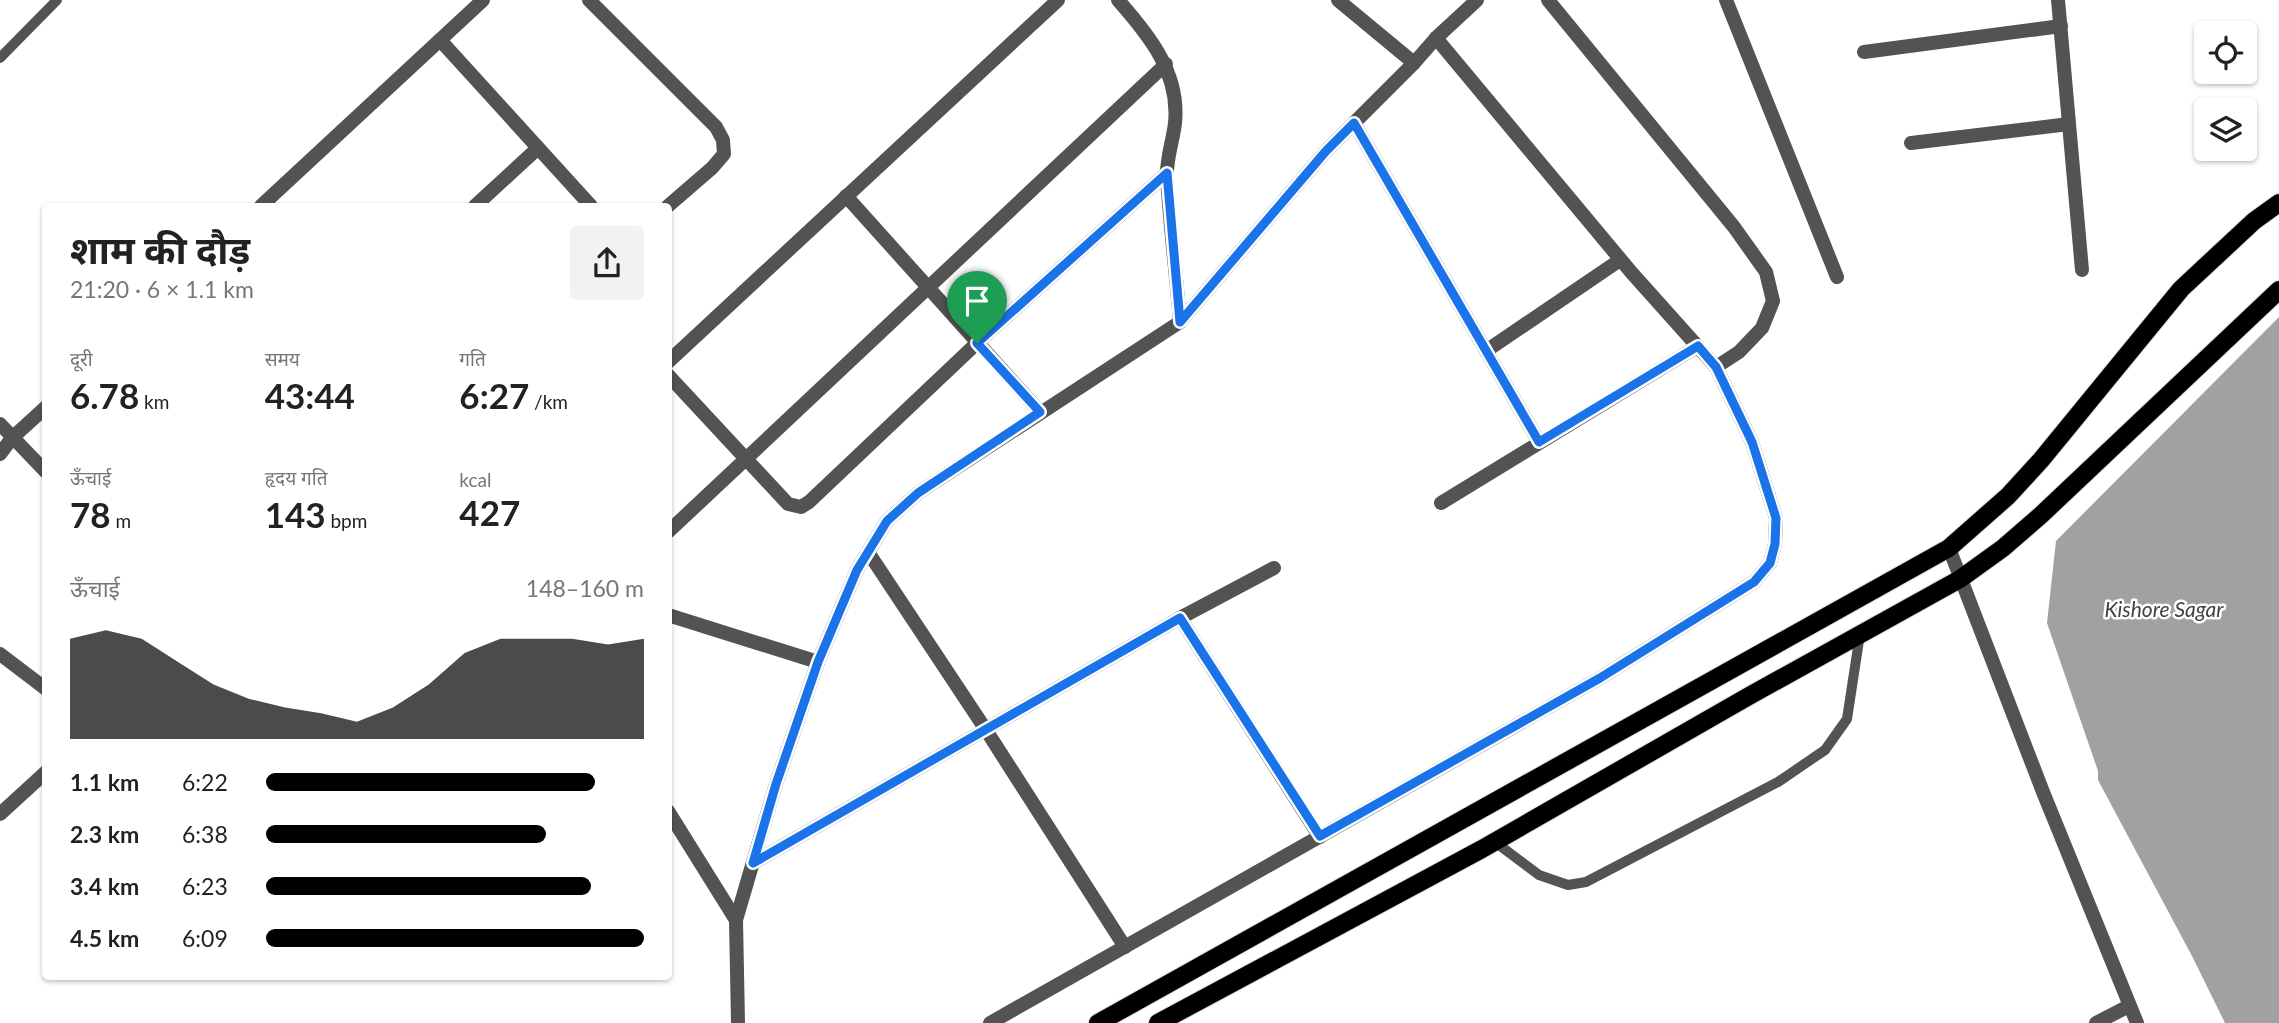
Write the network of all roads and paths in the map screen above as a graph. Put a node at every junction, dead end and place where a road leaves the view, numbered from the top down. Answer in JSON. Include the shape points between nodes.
{"nodes":[{"id":1,"x":57,"y":0,"type":"edge"},
{"id":2,"x":483,"y":0,"type":"edge"},
{"id":3,"x":589,"y":0,"type":"edge"},
{"id":4,"x":1058,"y":0,"type":"edge"},
{"id":5,"x":1118,"y":0,"type":"edge"},
{"id":6,"x":1338,"y":0,"type":"edge"},
{"id":7,"x":1477,"y":0,"type":"edge"},
{"id":8,"x":1548,"y":0,"type":"edge"},
{"id":9,"x":1726,"y":0,"type":"edge"},
{"id":10,"x":2058,"y":0,"type":"edge"},
{"id":11,"x":2061,"y":26,"type":"junction"},
{"id":12,"x":1437,"y":38,"type":"junction"},
{"id":13,"x":440,"y":40,"type":"junction"},
{"id":14,"x":1864,"y":52,"type":"dead end"},
{"id":15,"x":0,"y":58,"type":"edge"},
{"id":16,"x":1414,"y":63,"type":"junction"},
{"id":17,"x":1166,"y":64,"type":"junction"},
{"id":18,"x":1354,"y":123,"type":"junction"},
{"id":19,"x":2069,"y":124,"type":"junction"},
{"id":20,"x":1910,"y":143,"type":"dead end"},
{"id":21,"x":538,"y":148,"type":"junction"},
{"id":22,"x":1167,"y":173,"type":"junction"},
{"id":23,"x":846,"y":196,"type":"junction"},
{"id":24,"x":264,"y":203,"type":"edge"},
{"id":25,"x":478,"y":203,"type":"edge"},
{"id":26,"x":588,"y":203,"type":"edge"},
{"id":27,"x":671,"y":203,"type":"edge"},
{"id":28,"x":2279,"y":204,"type":"edge"},
{"id":29,"x":1620,"y":260,"type":"junction"},
{"id":30,"x":2082,"y":270,"type":"dead end"},
{"id":31,"x":1837,"y":277,"type":"dead end"},
{"id":32,"x":928,"y":288,"type":"junction"},
{"id":33,"x":2279,"y":290,"type":"edge"},
{"id":34,"x":1180,"y":322,"type":"junction"},
{"id":35,"x":977,"y":343,"type":"junction"},
{"id":36,"x":1698,"y":346,"type":"junction"},
{"id":37,"x":1486,"y":351,"type":"junction"},
{"id":38,"x":672,"y":358,"type":"edge"},
{"id":39,"x":1716,"y":367,"type":"junction"},
{"id":40,"x":672,"y":378,"type":"edge"},
{"id":41,"x":42,"y":411,"type":"edge"},
{"id":42,"x":1040,"y":412,"type":"junction"},
{"id":43,"x":0,"y":425,"type":"edge"},
{"id":44,"x":12,"y":438,"type":"junction"},
{"id":45,"x":1539,"y":442,"type":"junction"},
{"id":46,"x":0,"y":454,"type":"edge"},
{"id":47,"x":747,"y":461,"type":"junction"},
{"id":48,"x":42,"y":468,"type":"edge"},
{"id":49,"x":1441,"y":503,"type":"dead end"},
{"id":50,"x":672,"y":528,"type":"edge"},
{"id":51,"x":1949,"y":548,"type":"junction"},
{"id":52,"x":868,"y":552,"type":"junction"},
{"id":53,"x":1274,"y":568,"type":"dead end"},
{"id":54,"x":1960,"y":579,"type":"junction"},
{"id":55,"x":672,"y":616,"type":"edge"},
{"id":56,"x":1180,"y":618,"type":"junction"},
{"id":57,"x":1860,"y":634,"type":"junction"},
{"id":58,"x":0,"y":654,"type":"edge"},
{"id":59,"x":818,"y":662,"type":"junction"},
{"id":60,"x":42,"y":685,"type":"edge"},
{"id":61,"x":986,"y":730,"type":"junction"},
{"id":62,"x":42,"y":776,"type":"edge"},
{"id":63,"x":0,"y":814,"type":"edge"},
{"id":64,"x":672,"y":817,"type":"edge"},
{"id":65,"x":1320,"y":836,"type":"junction"},
{"id":66,"x":1495,"y":842,"type":"junction"},
{"id":67,"x":753,"y":863,"type":"junction"},
{"id":68,"x":736,"y":920,"type":"junction"},
{"id":69,"x":1125,"y":947,"type":"junction"},
{"id":70,"x":2129,"y":1006,"type":"junction"},
{"id":71,"x":738,"y":1023,"type":"edge"},
{"id":72,"x":990,"y":1023,"type":"edge"},
{"id":73,"x":1098,"y":1023,"type":"edge"},
{"id":74,"x":1157,"y":1023,"type":"edge"},
{"id":75,"x":2096,"y":1023,"type":"edge"},
{"id":76,"x":2137,"y":1023,"type":"edge"}],
"edges":[{"from":1,"to":15,"type":"lane"},
{"from":2,"to":13,"type":"street"},
{"from":3,"to":27,"type":"street","via":[[723,139],[724,154]]},
{"from":4,"to":23,"type":"street"},
{"from":5,"to":17,"type":"street"},
{"from":6,"to":16,"type":"street"},
{"from":7,"to":12,"type":"street"},
{"from":8,"to":39,"type":"street","via":[[1766,272],[1773,301],[1762,328]]},
{"from":9,"to":31,"type":"street"},
{"from":10,"to":11,"type":"street"},
{"from":11,"to":14,"type":"street"},
{"from":11,"to":19,"type":"street"},
{"from":12,"to":16,"type":"street"},
{"from":12,"to":29,"type":"street"},
{"from":13,"to":21,"type":"street"},
{"from":13,"to":24,"type":"street"},
{"from":16,"to":18,"type":"street"},
{"from":17,"to":22,"type":"street","via":[[1175,121]]},
{"from":17,"to":32,"type":"street"},
{"from":18,"to":34,"type":"street"},
{"from":18,"to":37,"type":"street"},
{"from":19,"to":20,"type":"street"},
{"from":19,"to":30,"type":"street"},
{"from":21,"to":25,"type":"street"},
{"from":21,"to":26,"type":"street"},
{"from":22,"to":34,"type":"street"},
{"from":22,"to":35,"type":"street"},
{"from":23,"to":32,"type":"street"},
{"from":23,"to":38,"type":"street"},
{"from":28,"to":51,"type":"main road","via":[[2254,221],[2181,289],[2008,496]]},
{"from":29,"to":36,"type":"street"},
{"from":29,"to":37,"type":"street"},
{"from":32,"to":35,"type":"street"},
{"from":32,"to":47,"type":"street"},
{"from":33,"to":54,"type":"main road","via":[[2041,515]]},
{"from":34,"to":42,"type":"street"},
{"from":35,"to":42,"type":"street"},
{"from":35,"to":47,"type":"street","via":[[801,507],[788,504]]},
{"from":36,"to":39,"type":"street"},
{"from":36,"to":45,"type":"street"},
{"from":37,"to":45,"type":"street"},
{"from":39,"to":65,"type":"street","via":[[1752,442],[1776,518],[1770,563],[1754,582],[1600,678]]},
{"from":40,"to":47,"type":"street"},
{"from":41,"to":44,"type":"street"},
{"from":42,"to":52,"type":"street","via":[[918,493],[887,521]]},
{"from":43,"to":44,"type":"street"},
{"from":44,"to":46,"type":"street"},
{"from":44,"to":48,"type":"street"},
{"from":45,"to":49,"type":"street"},
{"from":47,"to":50,"type":"street"},
{"from":51,"to":54,"type":"street"},
{"from":51,"to":73,"type":"main road"},
{"from":52,"to":59,"type":"street"},
{"from":52,"to":61,"type":"street"},
{"from":53,"to":56,"type":"street"},
{"from":54,"to":57,"type":"main road"},
{"from":54,"to":70,"type":"street"},
{"from":55,"to":59,"type":"street"},
{"from":56,"to":61,"type":"street"},
{"from":56,"to":65,"type":"street"},
{"from":57,"to":66,"type":"main road"},
{"from":57,"to":66,"type":"lane","via":[[1847,719],[1825,750],[1778,782],[1586,881],[1568,885],[1539,875]]},
{"from":58,"to":60,"type":"street"},
{"from":59,"to":67,"type":"street"},
{"from":61,"to":67,"type":"street"},
{"from":61,"to":69,"type":"street"},
{"from":62,"to":63,"type":"street"},
{"from":64,"to":68,"type":"street"},
{"from":65,"to":69,"type":"street"},
{"from":66,"to":74,"type":"main road"},
{"from":67,"to":68,"type":"street"},
{"from":68,"to":71,"type":"street"},
{"from":69,"to":72,"type":"street"},
{"from":70,"to":75,"type":"street"},
{"from":70,"to":76,"type":"street"}]}
